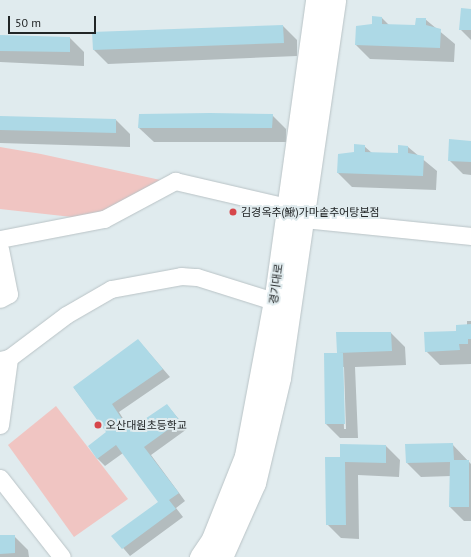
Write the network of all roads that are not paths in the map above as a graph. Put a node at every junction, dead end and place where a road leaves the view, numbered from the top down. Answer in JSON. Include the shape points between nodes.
{"nodes":[{"id":1,"x":316,"y":0,"type":"edge"},
{"id":2,"x":335,"y":0,"type":"edge"},
{"id":3,"x":288,"y":206,"type":"junction"},
{"id":4,"x":304,"y":219,"type":"junction"},
{"id":5,"x":471,"y":236,"type":"edge"},
{"id":6,"x":0,"y":239,"type":"edge"},
{"id":7,"x":0,"y":249,"type":"edge"},
{"id":8,"x":296,"y":279,"type":"junction"},
{"id":9,"x":275,"y":296,"type":"junction"},
{"id":10,"x":0,"y":299,"type":"edge"},
{"id":11,"x":4,"y":359,"type":"edge"},
{"id":12,"x":0,"y":425,"type":"edge"},
{"id":13,"x":0,"y":478,"type":"edge"},
{"id":14,"x":62,"y":557,"type":"edge"},
{"id":15,"x":200,"y":557,"type":"edge"},
{"id":16,"x":222,"y":557,"type":"edge"}],
"edges":[{"from":1,"to":3,"type":"main road","name":"경기대로"},
{"from":2,"to":4,"type":"main road","name":"경기대로"},
{"from":3,"to":4,"type":"street"},
{"from":3,"to":6,"type":"street","via":[[175,181],[104,219]]},
{"from":3,"to":9,"type":"main road","name":"경기대로"},
{"from":4,"to":5,"type":"street"},
{"from":4,"to":8,"type":"main road","name":"경기대로"},
{"from":7,"to":10,"type":"street","via":[[9,294]]},
{"from":8,"to":9,"type":"street"},
{"from":8,"to":16,"type":"main road","name":"경기대로","via":[[280,378],[256,483]]},
{"from":9,"to":11,"type":"street","via":[[267,299],[197,278],[181,276],[111,289],[66,315]]},
{"from":9,"to":15,"type":"main road","name":"경기대로","via":[[246,456],[212,539]]},
{"from":11,"to":12,"type":"street"},
{"from":13,"to":14,"type":"street"}]}
